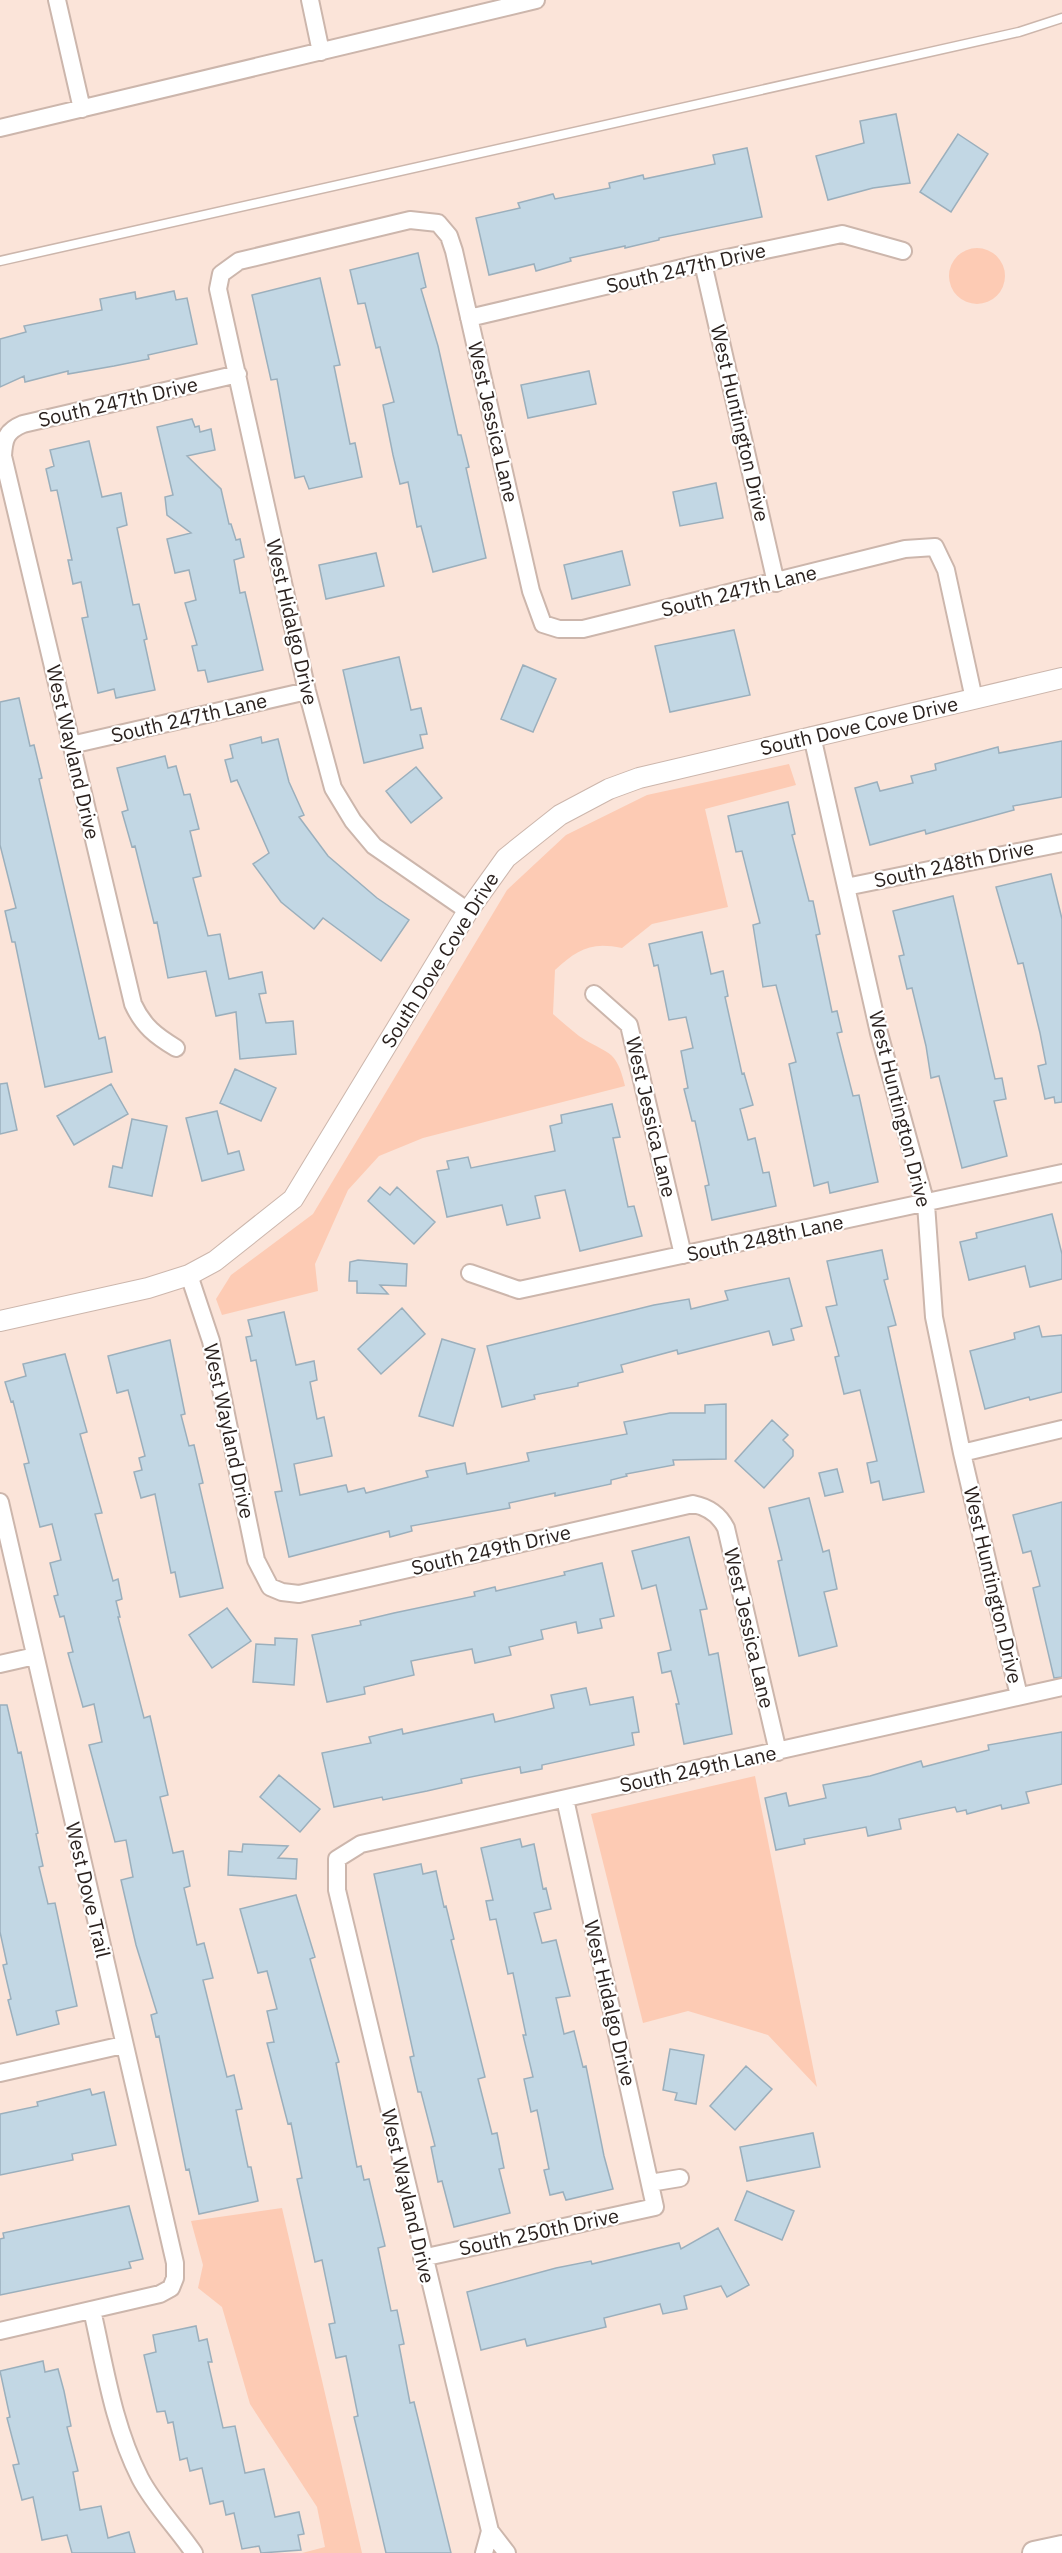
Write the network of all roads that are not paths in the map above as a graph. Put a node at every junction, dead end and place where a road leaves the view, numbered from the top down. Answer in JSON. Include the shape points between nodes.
{"nodes":[{"id":1,"x":57,"y":0,"type":"edge"},
{"id":2,"x":310,"y":0,"type":"edge"},
{"id":3,"x":536,"y":0,"type":"edge"},
{"id":4,"x":1062,"y":18,"type":"edge"},
{"id":5,"x":321,"y":52,"type":"junction"},
{"id":6,"x":82,"y":109,"type":"junction"},
{"id":7,"x":0,"y":128,"type":"edge"},
{"id":8,"x":438,"y":223,"type":"joint"},
{"id":9,"x":903,"y":251,"type":"dead end"},
{"id":10,"x":0,"y":261,"type":"edge"},
{"id":11,"x":703,"y":263,"type":"junction"},
{"id":12,"x":469,"y":318,"type":"junction"},
{"id":13,"x":238,"y":374,"type":"junction"},
{"id":14,"x":4,"y":438,"type":"joint"},
{"id":15,"x":776,"y":583,"type":"junction"},
{"id":16,"x":543,"y":624,"type":"joint"},
{"id":17,"x":1062,"y":678,"type":"edge"},
{"id":18,"x":307,"y":691,"type":"junction"},
{"id":19,"x":974,"y":699,"type":"junction"},
{"id":20,"x":812,"y":736,"type":"junction"},
{"id":21,"x":71,"y":746,"type":"junction"},
{"id":22,"x":1062,"y":843,"type":"edge"},
{"id":23,"x":846,"y":887,"type":"junction"},
{"id":24,"x":468,"y":911,"type":"junction"},
{"id":25,"x":594,"y":994,"type":"dead end"},
{"id":26,"x":176,"y":1048,"type":"dead end"},
{"id":27,"x":1062,"y":1173,"type":"edge"},
{"id":28,"x":926,"y":1204,"type":"junction"},
{"id":29,"x":683,"y":1255,"type":"junction"},
{"id":30,"x":470,"y":1274,"type":"dead end"},
{"id":31,"x":189,"y":1275,"type":"junction"},
{"id":32,"x":0,"y":1321,"type":"edge"},
{"id":33,"x":1062,"y":1429,"type":"edge"},
{"id":34,"x":962,"y":1453,"type":"junction"},
{"id":35,"x":0,"y":1502,"type":"edge"},
{"id":36,"x":711,"y":1510,"type":"joint"},
{"id":37,"x":270,"y":1587,"type":"joint"},
{"id":38,"x":35,"y":1656,"type":"junction"},
{"id":39,"x":0,"y":1664,"type":"edge"},
{"id":40,"x":1062,"y":1687,"type":"edge"},
{"id":41,"x":1019,"y":1696,"type":"junction"},
{"id":42,"x":778,"y":1752,"type":"junction"},
{"id":43,"x":565,"y":1799,"type":"junction"},
{"id":44,"x":337,"y":1859,"type":"joint"},
{"id":45,"x":123,"y":2045,"type":"junction"},
{"id":46,"x":0,"y":2073,"type":"edge"},
{"id":47,"x":680,"y":2178,"type":"dead end"},
{"id":48,"x":650,"y":2184,"type":"junction"},
{"id":49,"x":655,"y":2207,"type":"joint"},
{"id":50,"x":422,"y":2258,"type":"junction"},
{"id":51,"x":92,"y":2310,"type":"junction"},
{"id":52,"x":0,"y":2331,"type":"edge"},
{"id":53,"x":489,"y":2531,"type":"junction"},
{"id":54,"x":1062,"y":2547,"type":"edge"},
{"id":55,"x":194,"y":2553,"type":"edge"},
{"id":56,"x":484,"y":2553,"type":"edge"},
{"id":57,"x":507,"y":2553,"type":"edge"},
{"id":58,"x":1034,"y":2553,"type":"edge"}],
"edges":[{"from":1,"to":6,"type":"street"},
{"from":2,"to":5,"type":"street"},
{"from":3,"to":5,"type":"street"},
{"from":4,"to":10,"type":"lane","via":[[1019,32]]},
{"from":5,"to":6,"type":"street"},
{"from":6,"to":7,"type":"street"},
{"from":8,"to":12,"type":"street","name":"West Jessica Lane","via":[[454,250]]},
{"from":8,"to":13,"type":"street","name":"West Hidalgo Drive","via":[[410,220],[239,261],[221,274],[218,289]]},
{"from":9,"to":11,"type":"street","name":"South 247th Drive","via":[[842,234]]},
{"from":11,"to":12,"type":"street","name":"South 247th Drive"},
{"from":11,"to":15,"type":"street","name":"West Huntington Drive"},
{"from":12,"to":16,"type":"street","name":"West Jessica Lane","via":[[531,591]]},
{"from":13,"to":14,"type":"street","name":"South 247th Drive","via":[[23,424],[11,429]]},
{"from":13,"to":18,"type":"street","name":"West Hidalgo Drive"},
{"from":14,"to":21,"type":"street","name":"West Wayland Drive","via":[[3,456]]},
{"from":15,"to":16,"type":"street","name":"South 247th Lane","via":[[583,628],[559,629]]},
{"from":15,"to":19,"type":"street","name":"South 247th Lane","via":[[905,549],[935,547],[946,570]]},
{"from":17,"to":19,"type":"street","name":"South Dove Cove Drive"},
{"from":18,"to":21,"type":"street","name":"South 247th Lane"},
{"from":18,"to":24,"type":"street","name":"West Hidalgo Drive","via":[[333,788],[353,821],[374,846]]},
{"from":19,"to":20,"type":"street","name":"South Dove Cove Drive"},
{"from":20,"to":23,"type":"street","name":"West Huntington Drive"},
{"from":20,"to":24,"type":"street","name":"South Dove Cove Drive","via":[[639,778],[609,789],[560,815],[520,845]]},
{"from":21,"to":26,"type":"street","name":"West Wayland Drive","via":[[133,1004],[140,1021]]},
{"from":22,"to":23,"type":"street","name":"South 248th Drive"},
{"from":23,"to":28,"type":"street","name":"West Huntington Drive","via":[[879,1033]]},
{"from":24,"to":31,"type":"street","name":"South Dove Cove Drive","via":[[293,1199],[215,1261]]},
{"from":25,"to":29,"type":"street","name":"West Jessica Lane","via":[[629,1025]]},
{"from":27,"to":28,"type":"street","name":"South 248th Lane"},
{"from":28,"to":29,"type":"street","name":"South 248th Lane"},
{"from":28,"to":34,"type":"street","name":"West Huntington Drive","via":[[934,1317]]},
{"from":29,"to":30,"type":"street","name":"South 248th Lane","via":[[519,1290]]},
{"from":31,"to":32,"type":"street","name":"South Dove Cove Drive"},
{"from":31,"to":37,"type":"street","name":"West Wayland Drive","via":[[211,1341],[256,1560]]},
{"from":33,"to":34,"type":"street"},
{"from":34,"to":41,"type":"street","name":"West Huntington Drive"},
{"from":35,"to":38,"type":"street","name":"West Dove Trail"},
{"from":36,"to":37,"type":"street","name":"South 249th Drive","via":[[693,1504],[299,1594]]},
{"from":36,"to":42,"type":"street","name":"West Jessica Lane","via":[[726,1528]]},
{"from":38,"to":39,"type":"street"},
{"from":38,"to":45,"type":"street","name":"West Dove Trail"},
{"from":40,"to":41,"type":"street","name":"South 249th Lane"},
{"from":41,"to":42,"type":"street","name":"South 249th Lane"},
{"from":42,"to":43,"type":"street","name":"South 249th Lane"},
{"from":43,"to":44,"type":"street","name":"South 249th Lane","via":[[361,1844]]},
{"from":43,"to":48,"type":"street","name":"West Hidalgo Drive"},
{"from":44,"to":50,"type":"street","name":"West Wayland Drive","via":[[337,1890]]},
{"from":45,"to":46,"type":"street"},
{"from":45,"to":51,"type":"street","name":"West Dove Trail","via":[[175,2263],[175,2278],[171,2288],[160,2294]]},
{"from":47,"to":48,"type":"street"},
{"from":48,"to":49,"type":"street","name":"West Hidalgo Drive"},
{"from":49,"to":50,"type":"street","name":"South 250th Drive"},
{"from":50,"to":53,"type":"street","name":"West Wayland Drive"},
{"from":51,"to":52,"type":"street"},
{"from":51,"to":55,"type":"street","via":[[125,2447],[141,2481]]},
{"from":53,"to":56,"type":"street","name":"West Wayland Drive"},
{"from":53,"to":57,"type":"street","name":"West Wayland Drive"},
{"from":54,"to":58,"type":"main road"}]}
